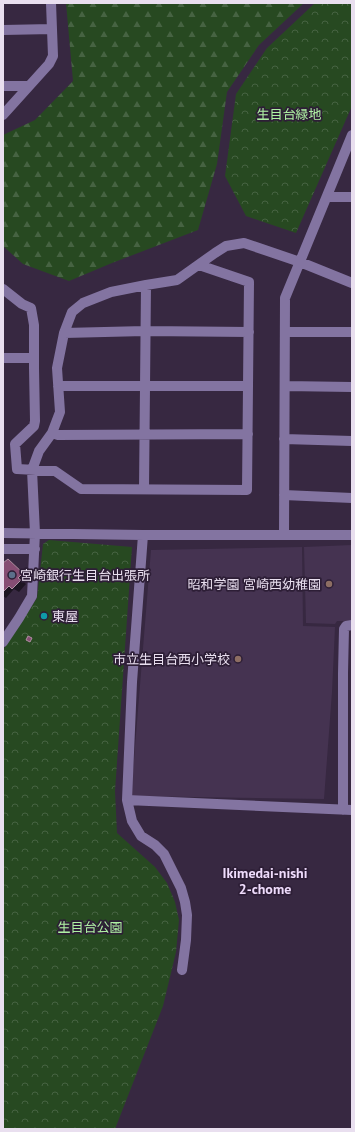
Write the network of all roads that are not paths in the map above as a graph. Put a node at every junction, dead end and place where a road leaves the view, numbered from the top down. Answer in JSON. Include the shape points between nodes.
{"nodes":[{"id":1,"x":51,"y":3,"type":"edge"},
{"id":2,"x":52,"y":29,"type":"junction"},
{"id":3,"x":3,"y":30,"type":"edge"},
{"id":4,"x":3,"y":86,"type":"edge"},
{"id":5,"x":29,"y":86,"type":"junction"},
{"id":6,"x":3,"y":115,"type":"edge"},
{"id":7,"x":351,"y":140,"type":"edge"},
{"id":8,"x":327,"y":196,"type":"junction"},
{"id":9,"x":352,"y":197,"type":"edge"},
{"id":10,"x":300,"y":262,"type":"junction"},
{"id":11,"x":199,"y":265,"type":"junction"},
{"id":12,"x":352,"y":283,"type":"edge"},
{"id":13,"x":146,"y":284,"type":"junction"},
{"id":14,"x":3,"y":290,"type":"edge"},
{"id":15,"x":145,"y":331,"type":"junction"},
{"id":16,"x":249,"y":332,"type":"junction"},
{"id":17,"x":285,"y":332,"type":"junction"},
{"id":18,"x":352,"y":332,"type":"edge"},
{"id":19,"x":64,"y":333,"type":"junction"},
{"id":20,"x":3,"y":358,"type":"edge"},
{"id":21,"x":34,"y":358,"type":"junction"},
{"id":22,"x":58,"y":386,"type":"junction"},
{"id":23,"x":145,"y":386,"type":"junction"},
{"id":24,"x":248,"y":386,"type":"junction"},
{"id":25,"x":285,"y":386,"type":"junction"},
{"id":26,"x":352,"y":387,"type":"edge"},
{"id":27,"x":52,"y":433,"type":"junction"},
{"id":28,"x":248,"y":434,"type":"junction"},
{"id":29,"x":144,"y":435,"type":"junction"},
{"id":30,"x":284,"y":439,"type":"junction"},
{"id":31,"x":352,"y":441,"type":"edge"},
{"id":32,"x":32,"y":470,"type":"junction"},
{"id":33,"x":144,"y":489,"type":"junction"},
{"id":34,"x":284,"y":495,"type":"junction"},
{"id":35,"x":352,"y":498,"type":"edge"},
{"id":36,"x":3,"y":533,"type":"edge"},
{"id":37,"x":35,"y":533,"type":"junction"},
{"id":38,"x":143,"y":535,"type":"junction"},
{"id":39,"x":284,"y":535,"type":"junction"},
{"id":40,"x":352,"y":535,"type":"edge"},
{"id":41,"x":3,"y":549,"type":"edge"},
{"id":42,"x":35,"y":549,"type":"junction"},
{"id":43,"x":352,"y":625,"type":"edge"},
{"id":44,"x":3,"y":642,"type":"edge"},
{"id":45,"x":127,"y":800,"type":"junction"},
{"id":46,"x":348,"y":810,"type":"edge"},
{"id":47,"x":182,"y":970,"type":"dead end"}],
"edges":[{"from":1,"to":2,"type":"street"},
{"from":2,"to":3,"type":"street"},
{"from":2,"to":5,"type":"street","via":[[53,56]]},
{"from":4,"to":5,"type":"street"},
{"from":5,"to":6,"type":"street"},
{"from":7,"to":8,"type":"street"},
{"from":8,"to":9,"type":"street"},
{"from":8,"to":10,"type":"street"},
{"from":10,"to":11,"type":"street","via":[[244,243],[226,246]]},
{"from":10,"to":12,"type":"street"},
{"from":10,"to":17,"type":"street","via":[[285,298]]},
{"from":11,"to":13,"type":"street","via":[[177,280]]},
{"from":11,"to":16,"type":"street","via":[[249,282]]},
{"from":13,"to":15,"type":"street"},
{"from":13,"to":19,"type":"street","via":[[111,292],[83,303],[72,312]]},
{"from":14,"to":21,"type":"street","via":[[31,308]]},
{"from":15,"to":16,"type":"street"},
{"from":15,"to":19,"type":"street"},
{"from":15,"to":23,"type":"street"},
{"from":16,"to":24,"type":"street"},
{"from":17,"to":18,"type":"street"},
{"from":17,"to":25,"type":"street"},
{"from":19,"to":22,"type":"street","via":[[58,368]]},
{"from":20,"to":21,"type":"street"},
{"from":21,"to":32,"type":"street","via":[[36,421],[15,444],[17,469]]},
{"from":22,"to":23,"type":"street"},
{"from":22,"to":27,"type":"street","via":[[60,412]]},
{"from":23,"to":24,"type":"street"},
{"from":23,"to":29,"type":"street"},
{"from":24,"to":28,"type":"street"},
{"from":25,"to":26,"type":"street"},
{"from":25,"to":30,"type":"street"},
{"from":27,"to":29,"type":"street"},
{"from":27,"to":32,"type":"street","via":[[39,451]]},
{"from":28,"to":29,"type":"street"},
{"from":28,"to":33,"type":"street","via":[[247,490]]},
{"from":29,"to":33,"type":"street"},
{"from":30,"to":31,"type":"street"},
{"from":30,"to":34,"type":"street"},
{"from":32,"to":33,"type":"street","via":[[54,471],[81,489]]},
{"from":32,"to":37,"type":"street"},
{"from":34,"to":35,"type":"street"},
{"from":34,"to":39,"type":"street"},
{"from":36,"to":37,"type":"street"},
{"from":37,"to":38,"type":"street"},
{"from":37,"to":42,"type":"street"},
{"from":38,"to":39,"type":"street"},
{"from":38,"to":45,"type":"street","via":[[132,682]]},
{"from":39,"to":40,"type":"street"},
{"from":41,"to":42,"type":"street"},
{"from":42,"to":44,"type":"street","via":[[32,596]]},
{"from":43,"to":46,"type":"street","via":[[344,629],[343,673]]},
{"from":45,"to":46,"type":"street"},
{"from":45,"to":47,"type":"street","via":[[132,821],[141,836],[164,854],[181,888],[187,915]]}]}
